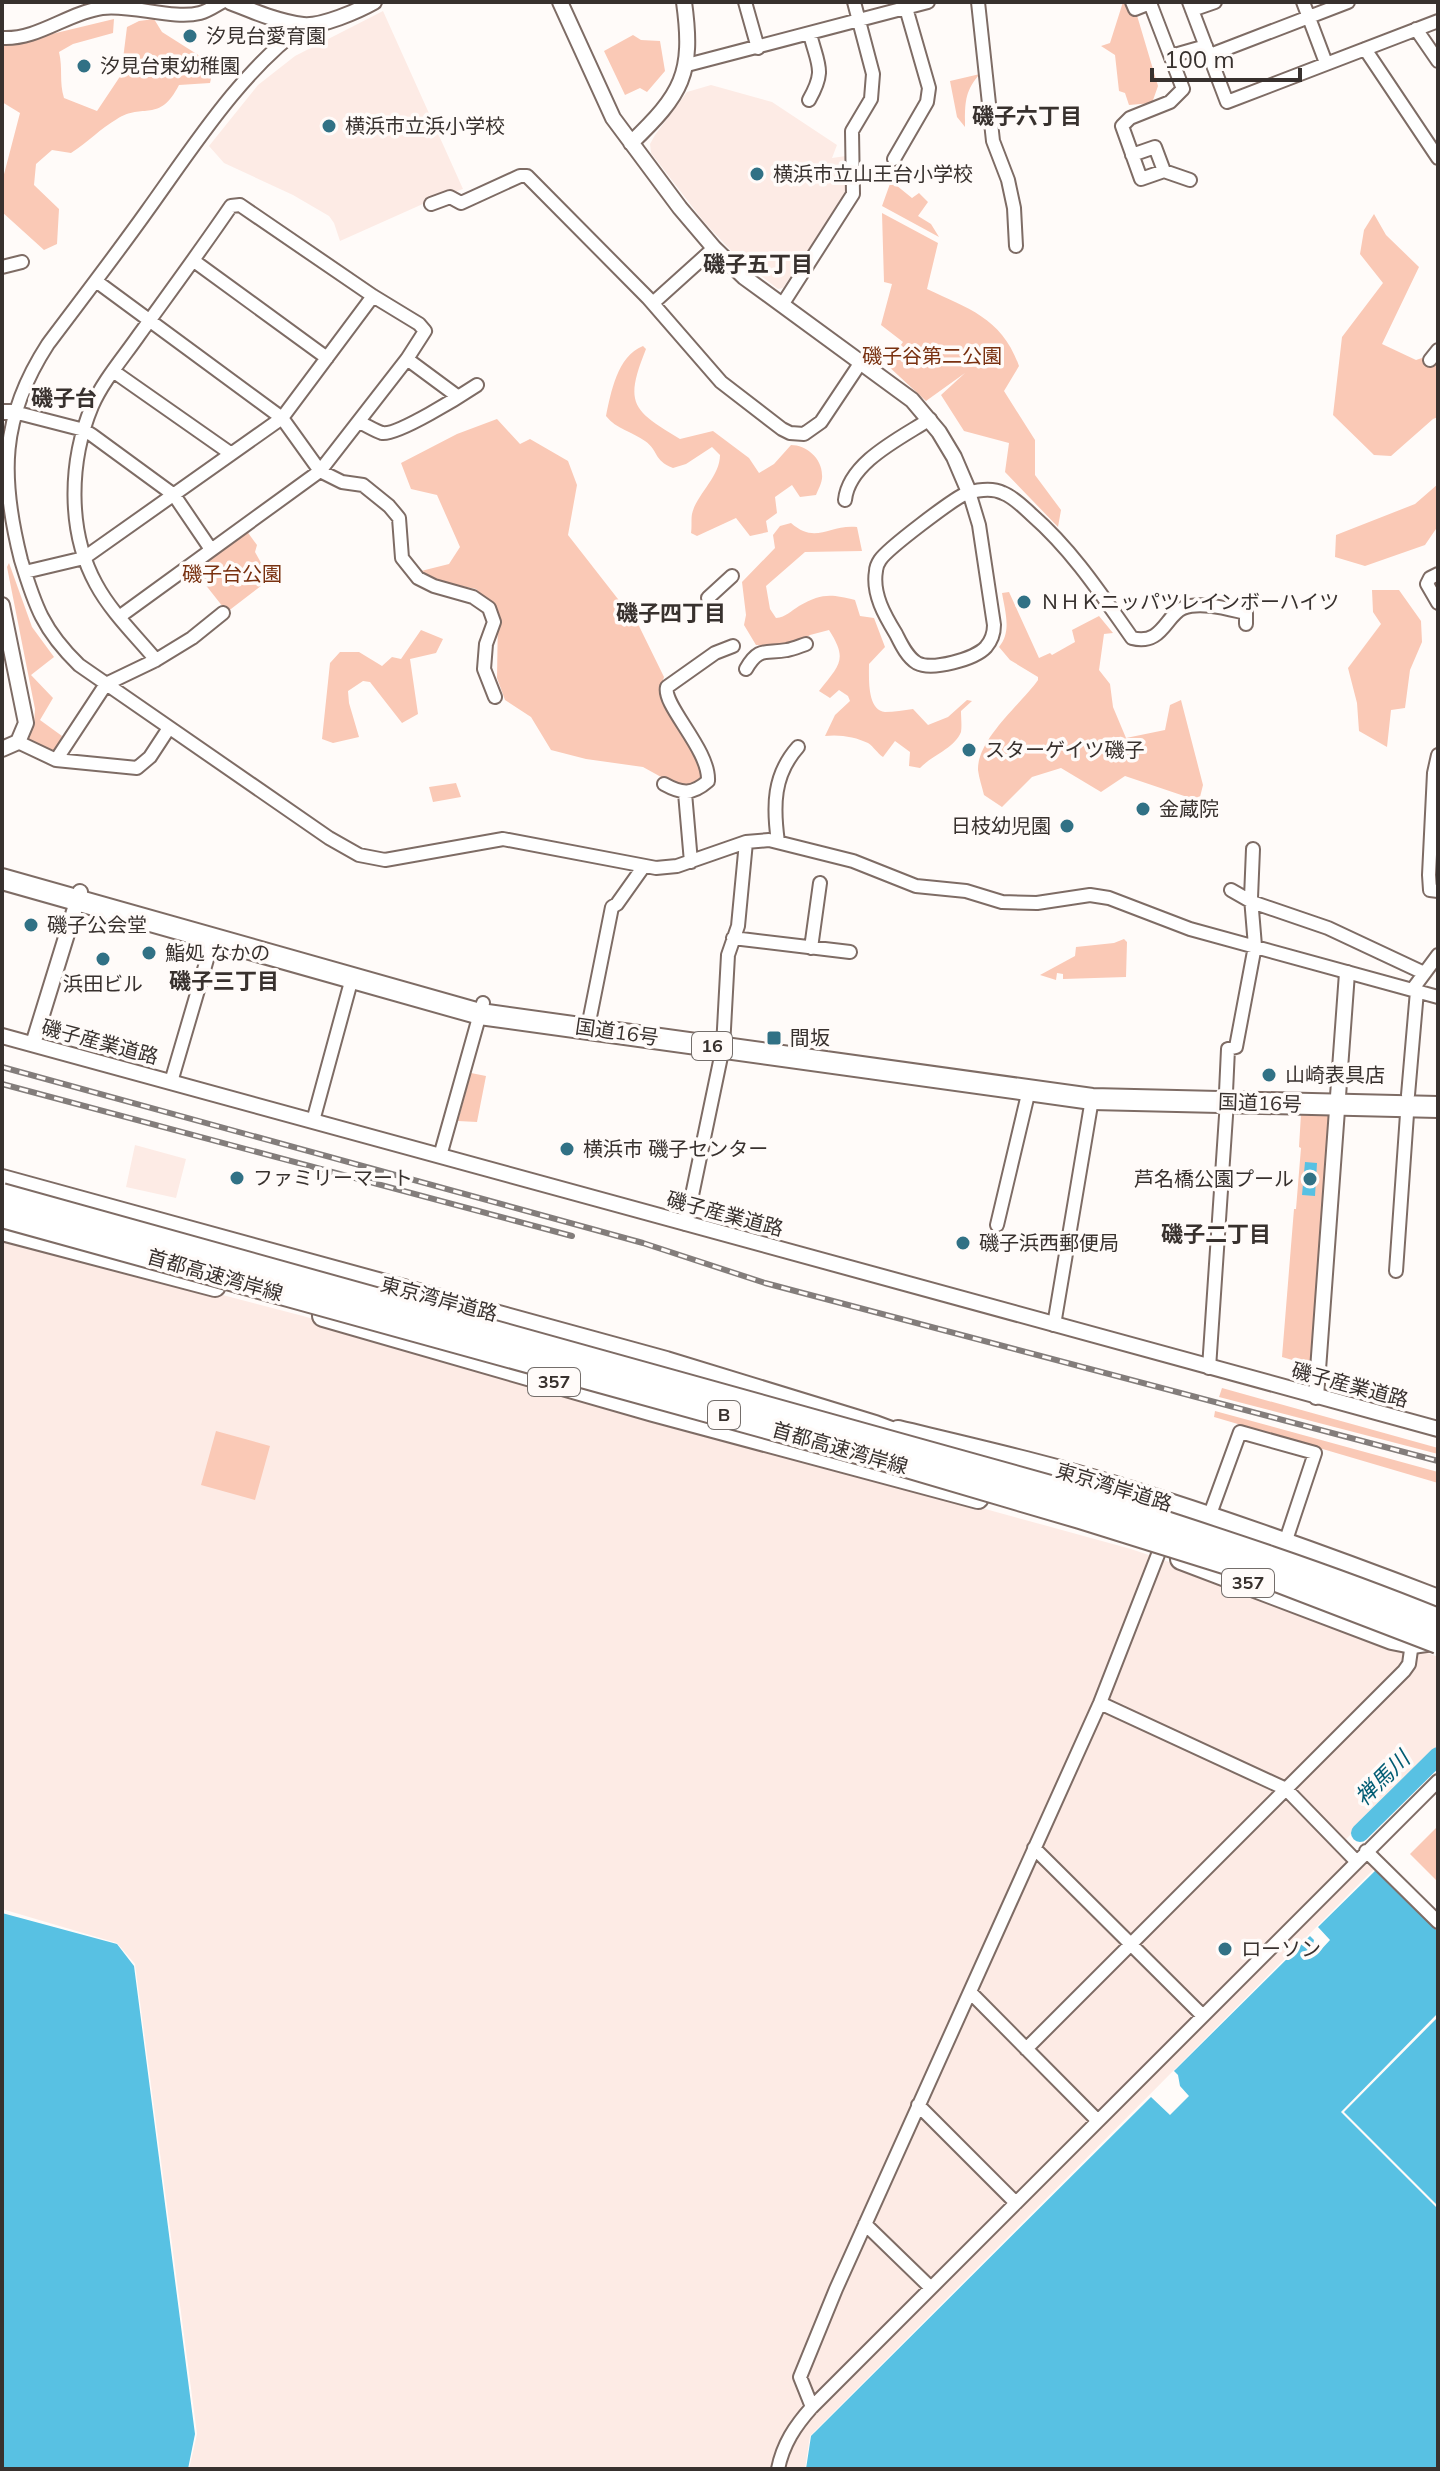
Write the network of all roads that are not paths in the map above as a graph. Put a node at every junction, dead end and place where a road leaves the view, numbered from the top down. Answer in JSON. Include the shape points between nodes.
{"nodes":[{"id":1,"x":222,"y":2,"type":"edge"},
{"id":2,"x":230,"y":2,"type":"edge"},
{"id":3,"x":374,"y":2,"type":"edge"},
{"id":4,"x":560,"y":2,"type":"edge"},
{"id":5,"x":684,"y":2,"type":"edge"},
{"id":6,"x":745,"y":2,"type":"edge"},
{"id":7,"x":854,"y":2,"type":"edge"},
{"id":8,"x":928,"y":2,"type":"edge"},
{"id":9,"x":978,"y":2,"type":"edge"},
{"id":10,"x":1132,"y":2,"type":"edge"},
{"id":11,"x":1215,"y":2,"type":"edge"},
{"id":12,"x":1303,"y":2,"type":"edge"},
{"id":13,"x":1348,"y":2,"type":"edge"},
{"id":14,"x":1191,"y":6,"type":"edge"},
{"id":15,"x":906,"y":8,"type":"junction"},
{"id":16,"x":1309,"y":17,"type":"junction"},
{"id":17,"x":859,"y":21,"type":"junction"},
{"id":18,"x":1438,"y":21,"type":"edge"},
{"id":19,"x":305,"y":25,"type":"junction"},
{"id":20,"x":1416,"y":29,"type":"junction"},
{"id":21,"x":810,"y":34,"type":"junction"},
{"id":22,"x":2,"y":38,"type":"edge"},
{"id":23,"x":758,"y":48,"type":"junction"},
{"id":24,"x":1365,"y":49,"type":"junction"},
{"id":25,"x":1208,"y":50,"type":"junction"},
{"id":26,"x":1171,"y":56,"type":"junction"},
{"id":27,"x":1438,"y":61,"type":"edge"},
{"id":28,"x":1326,"y":63,"type":"junction"},
{"id":29,"x":687,"y":65,"type":"junction"},
{"id":30,"x":809,"y":100,"type":"dead end"},
{"id":31,"x":631,"y":143,"type":"junction"},
{"id":32,"x":1436,"y":150,"type":"edge"},
{"id":33,"x":1132,"y":155,"type":"junction"},
{"id":34,"x":894,"y":159,"type":"dead end"},
{"id":35,"x":1164,"y":171,"type":"junction"},
{"id":36,"x":1190,"y":180,"type":"dead end"},
{"id":37,"x":431,"y":204,"type":"dead end"},
{"id":38,"x":1016,"y":246,"type":"dead end"},
{"id":39,"x":714,"y":248,"type":"junction"},
{"id":40,"x":194,"y":261,"type":"junction"},
{"id":41,"x":22,"y":262,"type":"dead end"},
{"id":42,"x":2,"y":267,"type":"edge"},
{"id":43,"x":96,"y":281,"type":"junction"},
{"id":44,"x":373,"y":296,"type":"junction"},
{"id":45,"x":653,"y":303,"type":"junction"},
{"id":46,"x":782,"y":305,"type":"junction"},
{"id":47,"x":150,"y":320,"type":"junction"},
{"id":48,"x":327,"y":358,"type":"junction"},
{"id":49,"x":407,"y":359,"type":"junction"},
{"id":50,"x":861,"y":362,"type":"junction"},
{"id":51,"x":113,"y":371,"type":"junction"},
{"id":52,"x":477,"y":385,"type":"dead end"},
{"id":53,"x":457,"y":396,"type":"junction"},
{"id":54,"x":8,"y":412,"type":"edge"},
{"id":55,"x":282,"y":418,"type":"junction"},
{"id":56,"x":930,"y":419,"type":"junction"},
{"id":57,"x":359,"y":422,"type":"junction"},
{"id":58,"x":84,"y":430,"type":"junction"},
{"id":59,"x":230,"y":453,"type":"junction"},
{"id":60,"x":320,"y":471,"type":"junction"},
{"id":61,"x":969,"y":492,"type":"junction"},
{"id":62,"x":174,"y":495,"type":"junction"},
{"id":63,"x":845,"y":500,"type":"dead end"},
{"id":64,"x":210,"y":548,"type":"junction"},
{"id":65,"x":84,"y":558,"type":"junction"},
{"id":66,"x":25,"y":572,"type":"junction"},
{"id":67,"x":1438,"y":574,"type":"edge"},
{"id":68,"x":732,"y":576,"type":"dead end"},
{"id":69,"x":708,"y":598,"type":"dead end"},
{"id":70,"x":1438,"y":603,"type":"edge"},
{"id":71,"x":2,"y":605,"type":"edge"},
{"id":72,"x":223,"y":613,"type":"dead end"},
{"id":73,"x":119,"y":617,"type":"junction"},
{"id":74,"x":1246,"y":624,"type":"dead end"},
{"id":75,"x":806,"y":644,"type":"dead end"},
{"id":76,"x":733,"y":646,"type":"dead end"},
{"id":77,"x":156,"y":660,"type":"junction"},
{"id":78,"x":746,"y":669,"type":"dead end"},
{"id":79,"x":106,"y":684,"type":"junction"},
{"id":80,"x":495,"y":697,"type":"dead end"},
{"id":81,"x":169,"y":728,"type":"junction"},
{"id":82,"x":18,"y":742,"type":"junction"},
{"id":83,"x":798,"y":747,"type":"dead end"},
{"id":84,"x":2,"y":749,"type":"edge"},
{"id":85,"x":1438,"y":755,"type":"edge"},
{"id":86,"x":56,"y":760,"type":"junction"},
{"id":87,"x":664,"y":784,"type":"dead end"},
{"id":88,"x":685,"y":793,"type":"junction"},
{"id":89,"x":746,"y":842,"type":"junction"},
{"id":90,"x":778,"y":842,"type":"junction"},
{"id":91,"x":1253,"y":849,"type":"dead end"},
{"id":92,"x":691,"y":862,"type":"junction"},
{"id":93,"x":644,"y":866,"type":"junction"},
{"id":94,"x":2,"y":868,"type":"edge"},
{"id":95,"x":2,"y":879,"type":"edge"},
{"id":96,"x":820,"y":883,"type":"dead end"},
{"id":97,"x":1231,"y":890,"type":"dead end"},
{"id":98,"x":1438,"y":891,"type":"edge"},
{"id":99,"x":79,"y":897,"type":"junction"},
{"id":100,"x":1252,"y":902,"type":"junction"},
{"id":101,"x":733,"y":938,"type":"junction"},
{"id":102,"x":213,"y":939,"type":"junction"},
{"id":103,"x":1255,"y":946,"type":"junction"},
{"id":104,"x":811,"y":948,"type":"junction"},
{"id":105,"x":850,"y":952,"type":"dead end"},
{"id":106,"x":1438,"y":955,"type":"edge"},
{"id":107,"x":1347,"y":973,"type":"junction"},
{"id":108,"x":1424,"y":973,"type":"junction"},
{"id":109,"x":352,"y":978,"type":"junction"},
{"id":110,"x":1415,"y":991,"type":"junction"},
{"id":111,"x":1438,"y":997,"type":"edge"},
{"id":112,"x":482,"y":1008,"type":"junction"},
{"id":113,"x":590,"y":1017,"type":"junction"},
{"id":114,"x":2,"y":1036,"type":"edge"},
{"id":115,"x":723,"y":1042,"type":"junction"},
{"id":116,"x":33,"y":1044,"type":"junction"},
{"id":117,"x":171,"y":1082,"type":"junction"},
{"id":118,"x":1029,"y":1090,"type":"junction"},
{"id":119,"x":1438,"y":1096,"type":"edge"},
{"id":120,"x":1227,"y":1097,"type":"junction"},
{"id":121,"x":1092,"y":1099,"type":"junction"},
{"id":122,"x":1338,"y":1100,"type":"junction"},
{"id":123,"x":1409,"y":1100,"type":"junction"},
{"id":124,"x":1438,"y":1107,"type":"edge"},
{"id":125,"x":313,"y":1121,"type":"junction"},
{"id":126,"x":440,"y":1156,"type":"junction"},
{"id":127,"x":2,"y":1180,"type":"edge"},
{"id":128,"x":2,"y":1195,"type":"edge"},
{"id":129,"x":87,"y":1204,"type":"junction"},
{"id":130,"x":2,"y":1216,"type":"edge"},
{"id":131,"x":686,"y":1224,"type":"junction"},
{"id":132,"x":164,"y":1225,"type":"junction"},
{"id":133,"x":997,"y":1225,"type":"dead end"},
{"id":134,"x":2,"y":1230,"type":"edge"},
{"id":135,"x":74,"y":1248,"type":"junction"},
{"id":136,"x":152,"y":1269,"type":"junction"},
{"id":137,"x":1396,"y":1271,"type":"dead end"},
{"id":138,"x":1054,"y":1325,"type":"junction"},
{"id":139,"x":1209,"y":1368,"type":"junction"},
{"id":140,"x":1316,"y":1397,"type":"junction"},
{"id":141,"x":875,"y":1426,"type":"junction"},
{"id":142,"x":1438,"y":1429,"type":"edge"},
{"id":143,"x":935,"y":1448,"type":"dead end"},
{"id":144,"x":867,"y":1468,"type":"junction"},
{"id":145,"x":932,"y":1480,"type":"dead end"},
{"id":146,"x":1209,"y":1517,"type":"junction"},
{"id":147,"x":1285,"y":1543,"type":"junction"},
{"id":148,"x":1159,"y":1552,"type":"junction"},
{"id":149,"x":1348,"y":1566,"type":"junction"},
{"id":150,"x":1438,"y":1600,"type":"edge"},
{"id":151,"x":1336,"y":1616,"type":"junction"},
{"id":152,"x":1438,"y":1620,"type":"edge"},
{"id":153,"x":1438,"y":1640,"type":"edge"},
{"id":154,"x":1412,"y":1643,"type":"junction"},
{"id":155,"x":1100,"y":1703,"type":"junction"},
{"id":156,"x":1438,"y":1781,"type":"edge"},
{"id":157,"x":1286,"y":1789,"type":"junction"},
{"id":158,"x":1034,"y":1848,"type":"junction"},
{"id":159,"x":1366,"y":1851,"type":"junction"},
{"id":160,"x":1356,"y":1861,"type":"junction"},
{"id":161,"x":1438,"y":1922,"type":"edge"},
{"id":162,"x":1131,"y":1944,"type":"junction"},
{"id":163,"x":970,"y":1992,"type":"junction"},
{"id":164,"x":1202,"y":2015,"type":"junction"},
{"id":165,"x":1026,"y":2049,"type":"junction"},
{"id":166,"x":918,"y":2105,"type":"junction"},
{"id":167,"x":1097,"y":2120,"type":"junction"},
{"id":168,"x":1016,"y":2203,"type":"junction"},
{"id":169,"x":865,"y":2224,"type":"junction"},
{"id":170,"x":931,"y":2288,"type":"junction"},
{"id":171,"x":812,"y":2407,"type":"junction"},
{"id":172,"x":778,"y":2469,"type":"edge"}],
"edges":[{"from":1,"to":22,"type":"street","via":[[193,15],[99,9],[29,35]]},
{"from":2,"to":19,"type":"street"},
{"from":3,"to":19,"type":"street"},
{"from":4,"to":31,"type":"street","via":[[613,118]]},
{"from":5,"to":29,"type":"street"},
{"from":6,"to":23,"type":"street"},
{"from":7,"to":17,"type":"street"},
{"from":8,"to":15,"type":"street"},
{"from":9,"to":38,"type":"street","via":[[993,141],[1008,180]]},
{"from":10,"to":26,"type":"street","via":[[1135,9],[1150,3]]},
{"from":11,"to":14,"type":"street"},
{"from":12,"to":16,"type":"street"},
{"from":13,"to":16,"type":"street"},
{"from":14,"to":25,"type":"street"},
{"from":15,"to":17,"type":"street"},
{"from":15,"to":34,"type":"street","via":[[929,88],[927,102]]},
{"from":16,"to":25,"type":"street"},
{"from":16,"to":28,"type":"street"},
{"from":17,"to":21,"type":"street"},
{"from":17,"to":46,"type":"street","via":[[873,74],[871,99],[852,131],[853,194]]},
{"from":18,"to":20,"type":"street"},
{"from":19,"to":43,"type":"street","via":[[236,93]]},
{"from":20,"to":24,"type":"street"},
{"from":20,"to":27,"type":"street"},
{"from":21,"to":23,"type":"street"},
{"from":21,"to":30,"type":"street","via":[[821,74]]},
{"from":23,"to":29,"type":"street"},
{"from":24,"to":28,"type":"street"},
{"from":24,"to":32,"type":"street"},
{"from":25,"to":26,"type":"street"},
{"from":25,"to":28,"type":"street","via":[[1227,102]]},
{"from":26,"to":33,"type":"street","via":[[1183,89],[1170,102],[1122,126]]},
{"from":29,"to":31,"type":"street","via":[[673,96]]},
{"from":31,"to":39,"type":"street"},
{"from":33,"to":35,"type":"street","via":[[1155,147]]},
{"from":33,"to":35,"type":"street","via":[[1141,179]]},
{"from":35,"to":36,"type":"street"},
{"from":37,"to":45,"type":"street","via":[[450,197],[461,203],[527,176]]},
{"from":39,"to":45,"type":"street"},
{"from":39,"to":46,"type":"street"},
{"from":40,"to":44,"type":"street","via":[[231,206],[240,205]]},
{"from":40,"to":47,"type":"street"},
{"from":40,"to":48,"type":"street"},
{"from":41,"to":42,"type":"street"},
{"from":43,"to":47,"type":"street"},
{"from":43,"to":54,"type":"street","via":[[35,363]]},
{"from":44,"to":48,"type":"street"},
{"from":44,"to":49,"type":"street","via":[[424,328]]},
{"from":45,"to":50,"type":"street","via":[[721,382],[790,433],[804,434],[821,422]]},
{"from":46,"to":50,"type":"street"},
{"from":47,"to":51,"type":"street"},
{"from":47,"to":55,"type":"street"},
{"from":48,"to":55,"type":"street"},
{"from":49,"to":53,"type":"street"},
{"from":49,"to":57,"type":"street"},
{"from":50,"to":56,"type":"street"},
{"from":51,"to":58,"type":"street"},
{"from":51,"to":59,"type":"street"},
{"from":52,"to":53,"type":"street"},
{"from":53,"to":57,"type":"street","via":[[387,433]]},
{"from":54,"to":58,"type":"street"},
{"from":54,"to":66,"type":"street","via":[[4,479],[8,516]]},
{"from":55,"to":59,"type":"street"},
{"from":55,"to":60,"type":"street"},
{"from":56,"to":61,"type":"street"},
{"from":56,"to":63,"type":"street","via":[[860,470],[846,487]]},
{"from":57,"to":60,"type":"street"},
{"from":58,"to":62,"type":"street"},
{"from":58,"to":65,"type":"street","via":[[74,493]]},
{"from":59,"to":62,"type":"street"},
{"from":60,"to":64,"type":"street"},
{"from":60,"to":80,"type":"street","via":[[363,485],[395,513],[402,558],[418,578],[489,608],[494,622],[484,669]]},
{"from":61,"to":61,"type":"street","via":[[981,535],[993,636],[978,652],[926,666],[907,654],[882,610],[876,568],[885,555]]},
{"from":61,"to":74,"type":"street","via":[[1002,492],[1047,528],[1132,638],[1162,631],[1179,611],[1200,606],[1246,613]]},
{"from":62,"to":64,"type":"street"},
{"from":62,"to":65,"type":"street"},
{"from":64,"to":73,"type":"street"},
{"from":65,"to":66,"type":"street"},
{"from":65,"to":73,"type":"street"},
{"from":66,"to":79,"type":"street","via":[[36,611],[55,640]]},
{"from":67,"to":70,"type":"street","via":[[1427,584]]},
{"from":68,"to":69,"type":"street"},
{"from":71,"to":82,"type":"street","via":[[26,723]]},
{"from":72,"to":77,"type":"street"},
{"from":73,"to":77,"type":"street"},
{"from":75,"to":78,"type":"street","via":[[761,652]]},
{"from":76,"to":88,"type":"street","via":[[667,687],[667,699],[709,773],[708,781]]},
{"from":77,"to":79,"type":"street"},
{"from":79,"to":81,"type":"street"},
{"from":79,"to":86,"type":"street"},
{"from":81,"to":86,"type":"street","via":[[141,767]]},
{"from":81,"to":93,"type":"street","via":[[359,855],[395,860],[503,839]]},
{"from":82,"to":84,"type":"street"},
{"from":82,"to":86,"type":"street"},
{"from":83,"to":90,"type":"street","via":[[785,762],[774,809]]},
{"from":85,"to":98,"type":"street","via":[[1429,875],[1430,890]]},
{"from":87,"to":88,"type":"street"},
{"from":88,"to":92,"type":"street"},
{"from":89,"to":90,"type":"street"},
{"from":89,"to":92,"type":"street"},
{"from":89,"to":101,"type":"street"},
{"from":90,"to":103,"type":"street","via":[[875,868],[916,886],[966,891],[1002,902],[1109,898],[1190,929]]},
{"from":91,"to":100,"type":"street"},
{"from":92,"to":93,"type":"street"},
{"from":93,"to":113,"type":"street","via":[[612,907]]},
{"from":94,"to":99,"type":"highway","name":"国道16号","number":"16"},
{"from":95,"to":99,"type":"highway","name":"国道16号","number":"16"},
{"from":96,"to":104,"type":"street"},
{"from":97,"to":100,"type":"street"},
{"from":99,"to":102,"type":"highway","name":"国道16号","number":"16"},
{"from":99,"to":112,"type":"highway","name":"国道16号","number":"16"},
{"from":99,"to":116,"type":"street"},
{"from":100,"to":103,"type":"street"},
{"from":100,"to":108,"type":"street","via":[[1328,928]]},
{"from":101,"to":104,"type":"street"},
{"from":101,"to":115,"type":"street"},
{"from":102,"to":109,"type":"highway","name":"国道16号","number":"16"},
{"from":102,"to":117,"type":"street"},
{"from":103,"to":107,"type":"street"},
{"from":103,"to":120,"type":"street","via":[[1236,1047],[1228,1049]]},
{"from":104,"to":105,"type":"street"},
{"from":106,"to":108,"type":"street"},
{"from":107,"to":110,"type":"street"},
{"from":107,"to":122,"type":"street"},
{"from":108,"to":110,"type":"street"},
{"from":109,"to":112,"type":"highway","name":"国道16号","number":"16"},
{"from":109,"to":125,"type":"street"},
{"from":110,"to":111,"type":"street"},
{"from":110,"to":123,"type":"street"},
{"from":112,"to":113,"type":"highway","name":"国道16号","number":"16"},
{"from":112,"to":115,"type":"highway","name":"国道16号","number":"16"},
{"from":112,"to":126,"type":"street"},
{"from":113,"to":115,"type":"highway","name":"国道16号","number":"16"},
{"from":114,"to":116,"type":"street","name":"磯子産業道路"},
{"from":115,"to":118,"type":"highway","name":"国道16号","number":"16"},
{"from":115,"to":120,"type":"highway","name":"国道16号","number":"16","via":[[1063,1085]]},
{"from":115,"to":131,"type":"street"},
{"from":116,"to":117,"type":"street","name":"磯子産業道路"},
{"from":117,"to":125,"type":"street","name":"磯子産業道路"},
{"from":118,"to":121,"type":"highway","name":"国道16号","number":"16"},
{"from":118,"to":133,"type":"street"},
{"from":119,"to":123,"type":"highway","name":"国道16号","number":"16"},
{"from":120,"to":121,"type":"highway","name":"国道16号","number":"16"},
{"from":120,"to":122,"type":"highway","name":"国道16号","number":"16"},
{"from":120,"to":139,"type":"street"},
{"from":121,"to":138,"type":"street"},
{"from":122,"to":123,"type":"highway","name":"国道16号","number":"16"},
{"from":122,"to":140,"type":"street"},
{"from":123,"to":124,"type":"highway","name":"国道16号","number":"16"},
{"from":123,"to":137,"type":"street"},
{"from":125,"to":126,"type":"street","name":"磯子産業道路"},
{"from":126,"to":131,"type":"street","name":"磯子産業道路"},
{"from":127,"to":129,"type":"highway","name":"東京湾岸道路","number":"357"},
{"from":128,"to":152,"type":"highway","name":"首都高速湾岸線","number":"B","bridge":true,"via":[[1079,1495],[1254,1551]]},
{"from":129,"to":132,"type":"highway","name":"東京湾岸道路","number":"357"},
{"from":129,"to":135,"type":"highway","via":[[97,1227],[94,1237]]},
{"from":130,"to":153,"type":"highway","name":"首都高速湾岸線","number":"B","bridge":true,"via":[[1080,1517],[1253,1571]]},
{"from":131,"to":138,"type":"street","name":"磯子産業道路"},
{"from":132,"to":136,"type":"highway","via":[[149,1230],[137,1248]]},
{"from":132,"to":141,"type":"highway","name":"東京湾岸道路","number":"357","via":[[666,1362]]},
{"from":134,"to":135,"type":"highway","name":"東京湾岸道路","number":"357"},
{"from":135,"to":136,"type":"highway","name":"東京湾岸道路","number":"357"},
{"from":136,"to":144,"type":"highway","name":"東京湾岸道路","number":"357"},
{"from":138,"to":139,"type":"street","name":"磯子産業道路"},
{"from":139,"to":140,"type":"street","name":"磯子産業道路"},
{"from":140,"to":142,"type":"street","name":"磯子産業道路"},
{"from":141,"to":143,"type":"highway","name":"東京湾岸道路","number":"357"},
{"from":141,"to":146,"type":"highway","name":"東京湾岸道路","number":"357","via":[[1037,1464]]},
{"from":144,"to":145,"type":"highway","name":"東京湾岸道路","number":"357"},
{"from":144,"to":148,"type":"highway","name":"東京湾岸道路","number":"357"},
{"from":146,"to":147,"type":"highway","name":"東京湾岸道路","number":"357"},
{"from":146,"to":147,"type":"street","via":[[1240,1432],[1315,1453]]},
{"from":147,"to":149,"type":"highway","name":"東京湾岸道路","number":"357"},
{"from":148,"to":151,"type":"highway","name":"東京湾岸道路","number":"357"},
{"from":148,"to":155,"type":"street"},
{"from":149,"to":150,"type":"highway","name":"東京湾岸道路","number":"357"},
{"from":149,"to":151,"type":"highway","name":"東京湾岸道路","number":"357","via":[[1396,1598],[1400,1610],[1393,1619]]},
{"from":151,"to":154,"type":"highway","name":"東京湾岸道路","number":"357"},
{"from":153,"to":154,"type":"highway","name":"東京湾岸道路","number":"357"},
{"from":154,"to":157,"type":"street","via":[[1404,1671]]},
{"from":155,"to":157,"type":"street"},
{"from":155,"to":158,"type":"street"},
{"from":156,"to":159,"type":"street"},
{"from":157,"to":160,"type":"street"},
{"from":157,"to":162,"type":"street"},
{"from":158,"to":162,"type":"street"},
{"from":158,"to":163,"type":"street"},
{"from":159,"to":160,"type":"street"},
{"from":159,"to":161,"type":"street"},
{"from":160,"to":164,"type":"street"},
{"from":162,"to":164,"type":"street"},
{"from":162,"to":165,"type":"street"},
{"from":163,"to":165,"type":"street"},
{"from":163,"to":166,"type":"street"},
{"from":164,"to":167,"type":"street"},
{"from":165,"to":167,"type":"street"},
{"from":166,"to":168,"type":"street"},
{"from":166,"to":169,"type":"street"},
{"from":167,"to":168,"type":"street"},
{"from":168,"to":170,"type":"street"},
{"from":169,"to":170,"type":"street"},
{"from":169,"to":171,"type":"street","via":[[800,2377]]},
{"from":170,"to":171,"type":"street"},
{"from":171,"to":172,"type":"street","via":[[786,2441]]}]}
